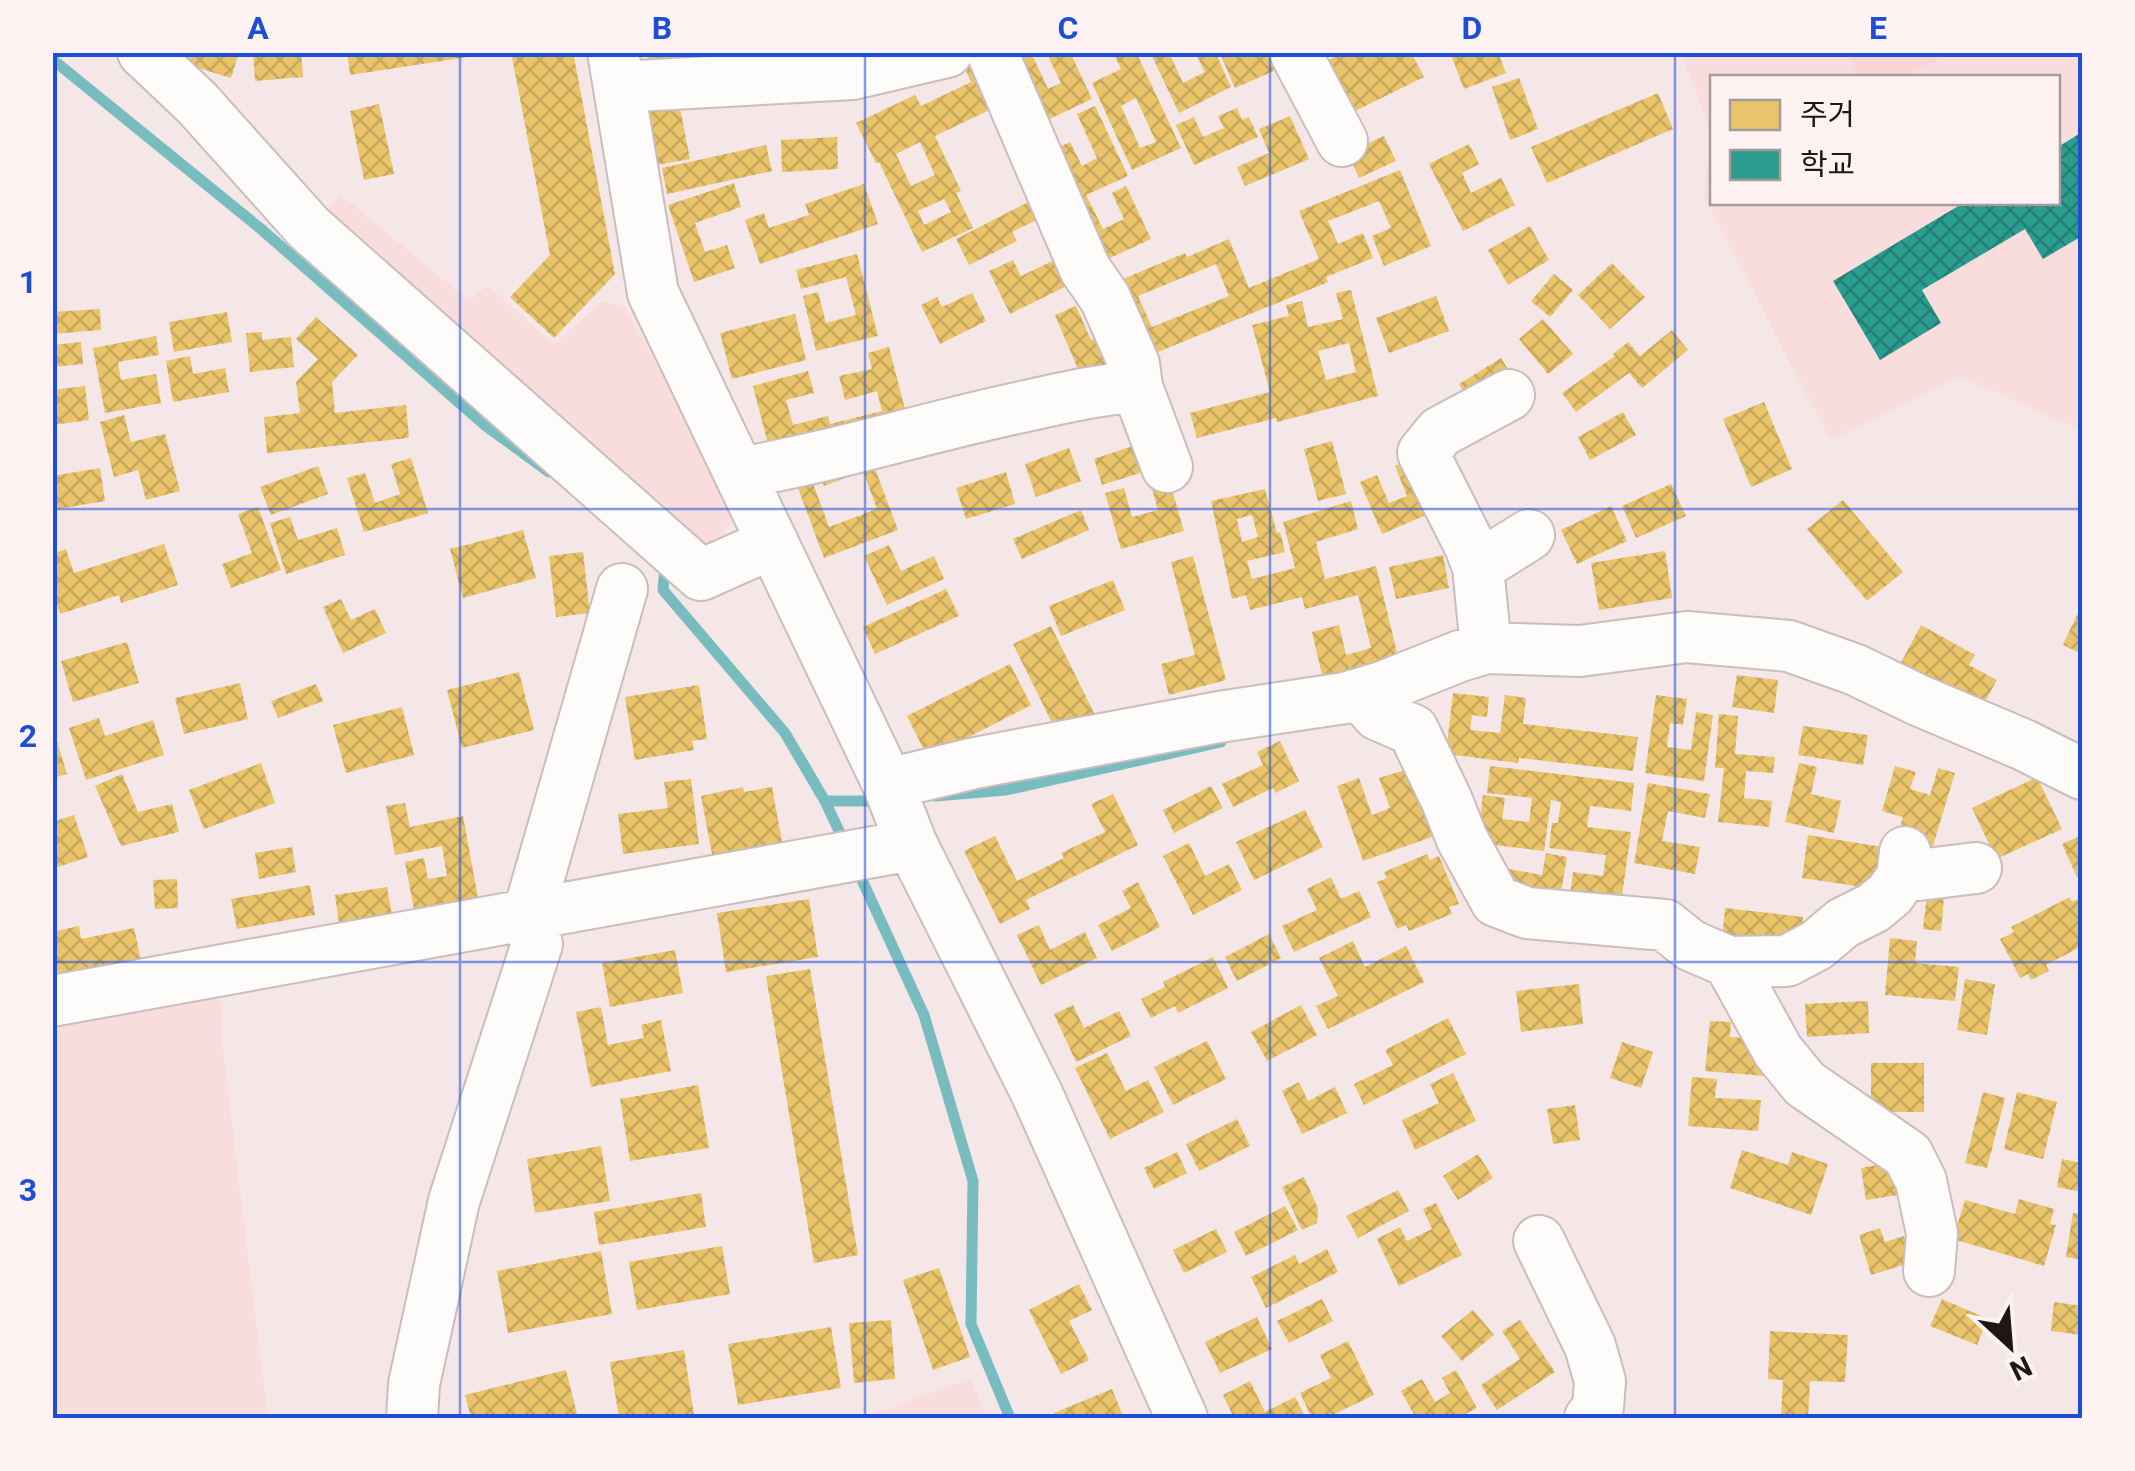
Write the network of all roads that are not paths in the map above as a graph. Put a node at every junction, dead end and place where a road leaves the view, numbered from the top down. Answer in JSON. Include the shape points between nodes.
{"nodes":[{"id":1,"x":143,"y":52,"type":"edge"},
{"id":2,"x":947,"y":52,"type":"edge"},
{"id":3,"x":992,"y":52,"type":"edge"},
{"id":4,"x":1295,"y":52,"type":"edge"},
{"id":5,"x":852,"y":63,"type":"edge"},
{"id":6,"x":616,"y":70,"type":"edge"},
{"id":7,"x":1342,"y":141,"type":"dead end"},
{"id":8,"x":1137,"y":387,"type":"junction"},
{"id":9,"x":1508,"y":396,"type":"dead end"},
{"id":10,"x":1167,"y":467,"type":"dead end"},
{"id":11,"x":740,"y":473,"type":"junction"},
{"id":12,"x":1529,"y":536,"type":"dead end"},
{"id":13,"x":773,"y":543,"type":"junction"},
{"id":14,"x":1478,"y":568,"type":"junction"},
{"id":15,"x":622,"y":589,"type":"dead end"},
{"id":16,"x":1486,"y":648,"type":"junction"},
{"id":17,"x":1368,"y":704,"type":"junction"},
{"id":18,"x":2082,"y":774,"type":"edge"},
{"id":19,"x":893,"y":816,"type":"junction"},
{"id":20,"x":1976,"y":868,"type":"dead end"},
{"id":21,"x":528,"y":914,"type":"junction"},
{"id":22,"x":1729,"y":962,"type":"junction"},
{"id":23,"x":52,"y":1001,"type":"edge"},
{"id":24,"x":1539,"y":1240,"type":"dead end"},
{"id":25,"x":1929,"y":1271,"type":"dead end"},
{"id":26,"x":412,"y":1418,"type":"edge"},
{"id":27,"x":1182,"y":1418,"type":"edge"},
{"id":28,"x":1590,"y":1418,"type":"edge"}],
"edges":[{"from":1,"to":13,"type":"street","via":[[309,228],[701,575]]},
{"from":2,"to":5,"type":"street"},
{"from":3,"to":8,"type":"street","via":[[1085,269],[1134,364]]},
{"from":4,"to":7,"type":"street"},
{"from":5,"to":6,"type":"street"},
{"from":6,"to":11,"type":"street","via":[[653,293]]},
{"from":8,"to":10,"type":"street"},
{"from":8,"to":11,"type":"street","via":[[1103,389]]},
{"from":9,"to":14,"type":"street","via":[[1440,432],[1423,452]]},
{"from":11,"to":13,"type":"street"},
{"from":12,"to":14,"type":"street"},
{"from":13,"to":19,"type":"street"},
{"from":14,"to":16,"type":"street"},
{"from":15,"to":21,"type":"street"},
{"from":16,"to":17,"type":"street"},
{"from":16,"to":18,"type":"street","via":[[1580,650],[1687,637],[1789,646]]},
{"from":17,"to":19,"type":"street","via":[[1218,717],[976,763]]},
{"from":17,"to":22,"type":"street","via":[[1412,730],[1496,901],[1527,913],[1665,925]]},
{"from":19,"to":21,"type":"street","via":[[825,860]]},
{"from":19,"to":27,"type":"street","via":[[1037,1094]]},
{"from":20,"to":22,"type":"street","via":[[1903,864],[1890,894],[1817,945],[1787,961]]},
{"from":21,"to":23,"type":"street"},
{"from":21,"to":26,"type":"street","via":[[537,944],[454,1202]]},
{"from":22,"to":25,"type":"street","via":[[1778,1051],[1806,1084],[1908,1154],[1932,1233]]},
{"from":24,"to":28,"type":"street","via":[[1590,1346],[1600,1381],[1598,1408]]}]}
